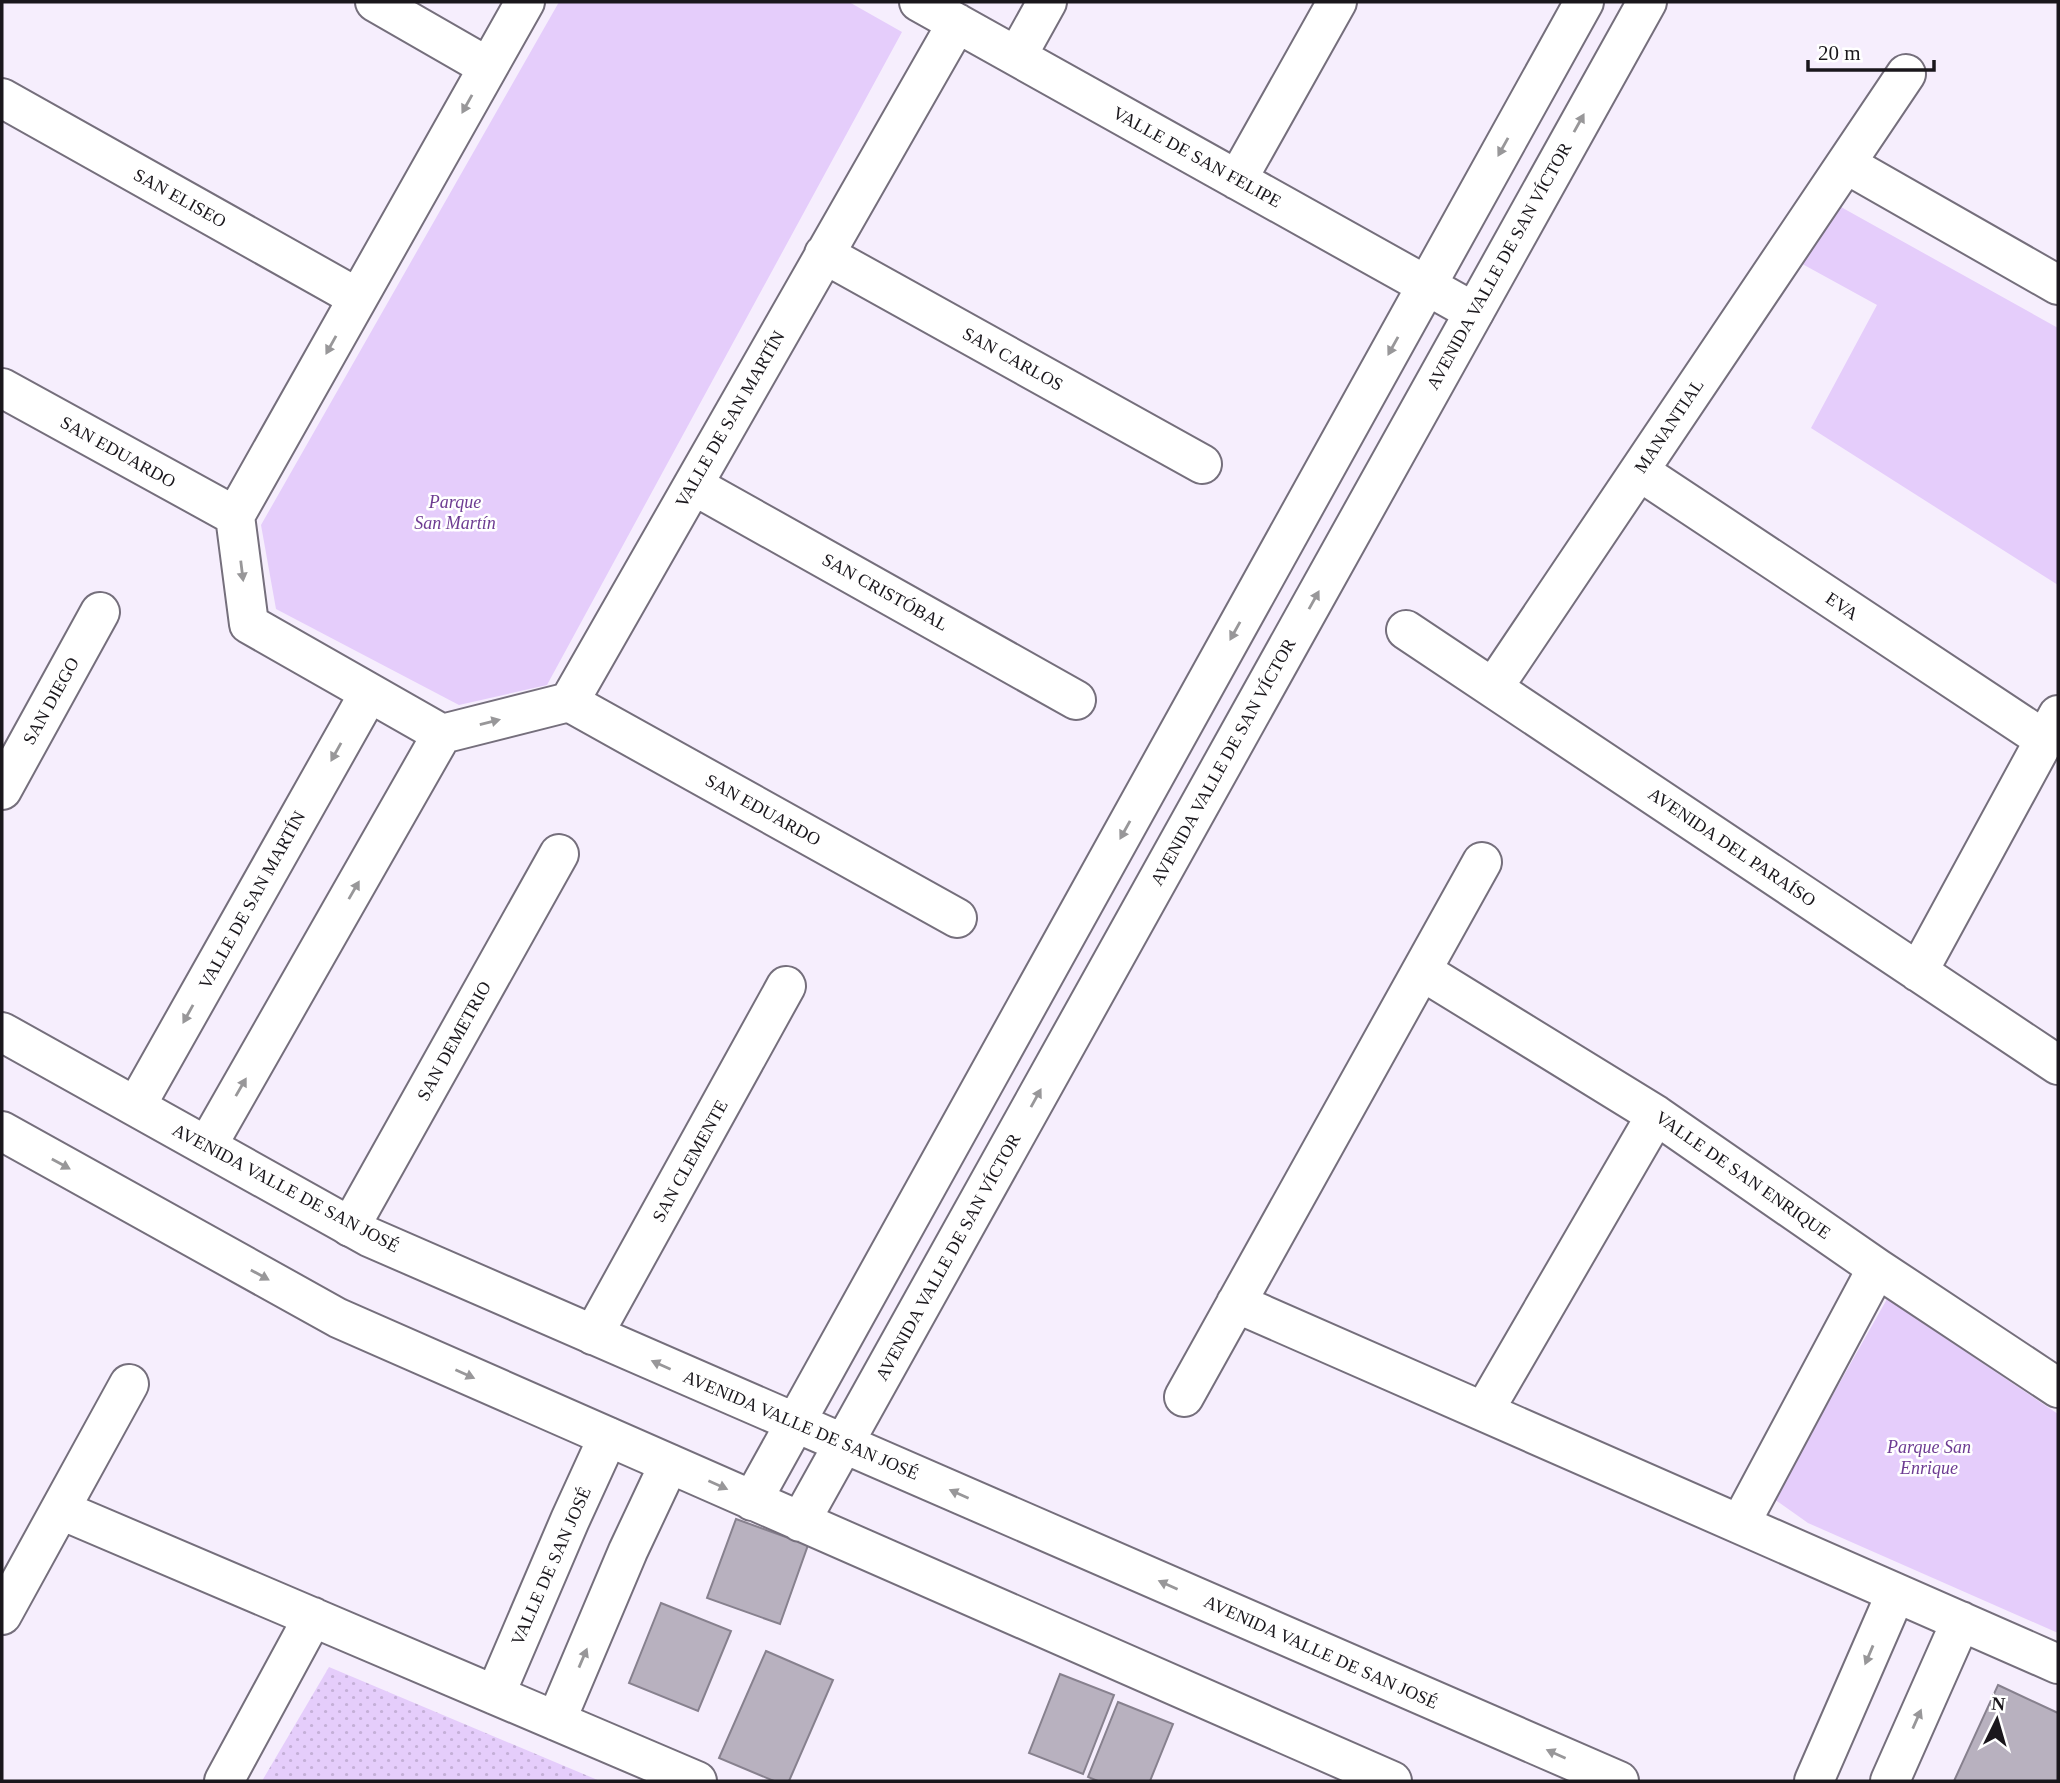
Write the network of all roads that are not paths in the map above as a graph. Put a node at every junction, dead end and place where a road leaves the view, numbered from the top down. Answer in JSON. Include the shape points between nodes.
{"nodes":[{"id":1,"x":375,"y":2,"type":"edge"},
{"id":2,"x":525,"y":2,"type":"edge"},
{"id":3,"x":919,"y":2,"type":"edge"},
{"id":4,"x":1047,"y":2,"type":"edge"},
{"id":5,"x":1337,"y":2,"type":"edge"},
{"id":6,"x":1584,"y":2,"type":"edge"},
{"id":7,"x":1647,"y":2,"type":"edge"},
{"id":8,"x":957,"y":23,"type":"junction"},
{"id":9,"x":1017,"y":56,"type":"junction"},
{"id":10,"x":488,"y":66,"type":"junction"},
{"id":11,"x":1906,"y":74,"type":"dead end"},
{"id":12,"x":2,"y":98,"type":"edge"},
{"id":13,"x":1846,"y":164,"type":"junction"},
{"id":14,"x":1237,"y":180,"type":"junction"},
{"id":15,"x":824,"y":254,"type":"junction"},
{"id":16,"x":2058,"y":285,"type":"edge"},
{"id":17,"x":1427,"y":286,"type":"junction"},
{"id":18,"x":358,"y":298,"type":"junction"},
{"id":19,"x":1474,"y":312,"type":"junction"},
{"id":20,"x":2,"y":388,"type":"edge"},
{"id":21,"x":1202,"y":464,"type":"dead end"},
{"id":22,"x":1639,"y":471,"type":"junction"},
{"id":23,"x":693,"y":485,"type":"junction"},
{"id":24,"x":235,"y":516,"type":"junction"},
{"id":25,"x":100,"y":611,"type":"dead end"},
{"id":26,"x":1406,"y":629,"type":"dead end"},
{"id":27,"x":1493,"y":688,"type":"junction"},
{"id":28,"x":369,"y":693,"type":"junction"},
{"id":29,"x":1076,"y":700,"type":"dead end"},
{"id":30,"x":569,"y":702,"type":"junction"},
{"id":31,"x":2051,"y":728,"type":"edge"},
{"id":32,"x":442,"y":734,"type":"junction"},
{"id":33,"x":2,"y":790,"type":"edge"},
{"id":34,"x":559,"y":854,"type":"dead end"},
{"id":35,"x":1482,"y":862,"type":"dead end"},
{"id":36,"x":957,"y":918,"type":"dead end"},
{"id":37,"x":1422,"y":971,"type":"junction"},
{"id":38,"x":1918,"y":972,"type":"junction"},
{"id":39,"x":786,"y":986,"type":"dead end"},
{"id":40,"x":2,"y":1032,"type":"edge"},
{"id":41,"x":2058,"y":1065,"type":"edge"},
{"id":42,"x":136,"y":1107,"type":"junction"},
{"id":43,"x":1656,"y":1115,"type":"junction"},
{"id":44,"x":2,"y":1131,"type":"edge"},
{"id":45,"x":207,"y":1146,"type":"junction"},
{"id":46,"x":349,"y":1227,"type":"junction"},
{"id":47,"x":1877,"y":1268,"type":"junction"},
{"id":48,"x":1236,"y":1303,"type":"junction"},
{"id":49,"x":593,"y":1335,"type":"junction"},
{"id":50,"x":129,"y":1384,"type":"dead end"},
{"id":51,"x":2058,"y":1388,"type":"edge"},
{"id":52,"x":1184,"y":1397,"type":"dead end"},
{"id":53,"x":1484,"y":1411,"type":"junction"},
{"id":54,"x":796,"y":1423,"type":"junction"},
{"id":55,"x":608,"y":1437,"type":"junction"},
{"id":56,"x":844,"y":1444,"type":"junction"},
{"id":57,"x":669,"y":1464,"type":"junction"},
{"id":58,"x":752,"y":1500,"type":"junction"},
{"id":59,"x":61,"y":1510,"type":"junction"},
{"id":60,"x":800,"y":1522,"type":"junction"},
{"id":61,"x":1740,"y":1524,"type":"junction"},
{"id":62,"x":1896,"y":1593,"type":"junction"},
{"id":63,"x":2,"y":1615,"type":"edge"},
{"id":64,"x":313,"y":1617,"type":"junction"},
{"id":65,"x":1961,"y":1621,"type":"junction"},
{"id":66,"x":2058,"y":1664,"type":"edge"},
{"id":67,"x":495,"y":1695,"type":"junction"},
{"id":68,"x":556,"y":1721,"type":"junction"},
{"id":69,"x":224,"y":1781,"type":"edge"},
{"id":70,"x":697,"y":1781,"type":"edge"},
{"id":71,"x":1392,"y":1781,"type":"edge"},
{"id":72,"x":1619,"y":1781,"type":"edge"},
{"id":73,"x":1814,"y":1781,"type":"edge"},
{"id":74,"x":1890,"y":1781,"type":"edge"}],
"edges":[{"from":1,"to":10,"type":"street"},
{"from":2,"to":10,"type":"street"},
{"from":3,"to":8,"type":"street","name":"VALLE DE SAN FELIPE"},
{"from":4,"to":9,"type":"street"},
{"from":5,"to":14,"type":"street"},
{"from":6,"to":17,"type":"street","one_way":true},
{"from":19,"to":7,"type":"street","name":"AVENIDA VALLE DE SAN VÍCTOR","one_way":true},
{"from":8,"to":9,"type":"street","name":"VALLE DE SAN FELIPE"},
{"from":8,"to":15,"type":"street","name":"VALLE DE SAN MARTÍN"},
{"from":9,"to":14,"type":"street","name":"VALLE DE SAN FELIPE"},
{"from":10,"to":18,"type":"street","one_way":true},
{"from":11,"to":13,"type":"street","name":"MANANTIAL"},
{"from":12,"to":18,"type":"street","name":"SAN ELISEO"},
{"from":13,"to":16,"type":"street"},
{"from":13,"to":22,"type":"street","name":"MANANTIAL"},
{"from":14,"to":17,"type":"street","name":"VALLE DE SAN FELIPE"},
{"from":15,"to":21,"type":"street","name":"SAN CARLOS"},
{"from":15,"to":23,"type":"street","name":"VALLE DE SAN MARTÍN"},
{"from":17,"to":19,"type":"street","name":"VALLE DE SAN FELIPE"},
{"from":17,"to":54,"type":"street","one_way":true},
{"from":18,"to":24,"type":"street","one_way":true},
{"from":56,"to":19,"type":"street","name":"AVENIDA VALLE DE SAN VÍCTOR","one_way":true},
{"from":20,"to":24,"type":"street","name":"SAN EDUARDO"},
{"from":22,"to":27,"type":"street","name":"MANANTIAL"},
{"from":22,"to":31,"type":"street","name":"EVA"},
{"from":23,"to":29,"type":"street","name":"SAN CRISTÓBAL"},
{"from":23,"to":30,"type":"street","name":"VALLE DE SAN MARTÍN"},
{"from":24,"to":28,"type":"street","one_way":true,"via":[[249,624]]},
{"from":25,"to":33,"type":"street","name":"SAN DIEGO"},
{"from":26,"to":27,"type":"street","name":"AVENIDA DEL PARAÍSO"},
{"from":27,"to":38,"type":"street","name":"AVENIDA DEL PARAÍSO"},
{"from":28,"to":32,"type":"street"},
{"from":28,"to":42,"type":"street","name":"VALLE DE SAN MARTÍN","one_way":true},
{"from":32,"to":30,"type":"street","one_way":true},
{"from":30,"to":36,"type":"street","name":"SAN EDUARDO"},
{"from":31,"to":38,"type":"street"},
{"from":45,"to":32,"type":"street","one_way":true},
{"from":34,"to":46,"type":"street","name":"SAN DEMETRIO"},
{"from":35,"to":37,"type":"street"},
{"from":37,"to":43,"type":"street","name":"VALLE DE SAN ENRIQUE"},
{"from":37,"to":48,"type":"street"},
{"from":38,"to":41,"type":"street","name":"AVENIDA DEL PARAÍSO"},
{"from":39,"to":49,"type":"street","name":"SAN CLEMENTE"},
{"from":40,"to":42,"type":"street","name":"AVENIDA VALLE DE SAN JOSÉ"},
{"from":42,"to":45,"type":"street","name":"AVENIDA VALLE DE SAN JOSÉ"},
{"from":43,"to":47,"type":"street","name":"VALLE DE SAN ENRIQUE"},
{"from":43,"to":53,"type":"street"},
{"from":44,"to":55,"type":"street","one_way":true,"via":[[338,1318]]},
{"from":45,"to":46,"type":"street","name":"AVENIDA VALLE DE SAN JOSÉ"},
{"from":46,"to":49,"type":"street","name":"AVENIDA VALLE DE SAN JOSÉ"},
{"from":47,"to":51,"type":"street","name":"VALLE DE SAN ENRIQUE"},
{"from":47,"to":61,"type":"street"},
{"from":48,"to":52,"type":"street"},
{"from":48,"to":53,"type":"street"},
{"from":54,"to":49,"type":"street","name":"AVENIDA VALLE DE SAN JOSÉ","one_way":true},
{"from":50,"to":59,"type":"street"},
{"from":53,"to":61,"type":"street"},
{"from":54,"to":56,"type":"street","name":"AVENIDA VALLE DE SAN JOSÉ"},
{"from":54,"to":58,"type":"street"},
{"from":55,"to":57,"type":"street"},
{"from":55,"to":67,"type":"street","name":"VALLE DE SAN JOSÉ"},
{"from":56,"to":60,"type":"street","name":"AVENIDA VALLE DE SAN VÍCTOR"},
{"from":72,"to":56,"type":"street","name":"AVENIDA VALLE DE SAN JOSÉ","one_way":true},
{"from":57,"to":58,"type":"street","one_way":true},
{"from":68,"to":57,"type":"street","one_way":true},
{"from":58,"to":60,"type":"street"},
{"from":59,"to":63,"type":"street"},
{"from":59,"to":64,"type":"street"},
{"from":60,"to":71,"type":"street"},
{"from":61,"to":62,"type":"street"},
{"from":62,"to":65,"type":"street"},
{"from":62,"to":73,"type":"street","one_way":true},
{"from":64,"to":67,"type":"street"},
{"from":64,"to":69,"type":"street"},
{"from":65,"to":66,"type":"street"},
{"from":74,"to":65,"type":"street","one_way":true},
{"from":67,"to":68,"type":"street"},
{"from":68,"to":70,"type":"street"}]}
